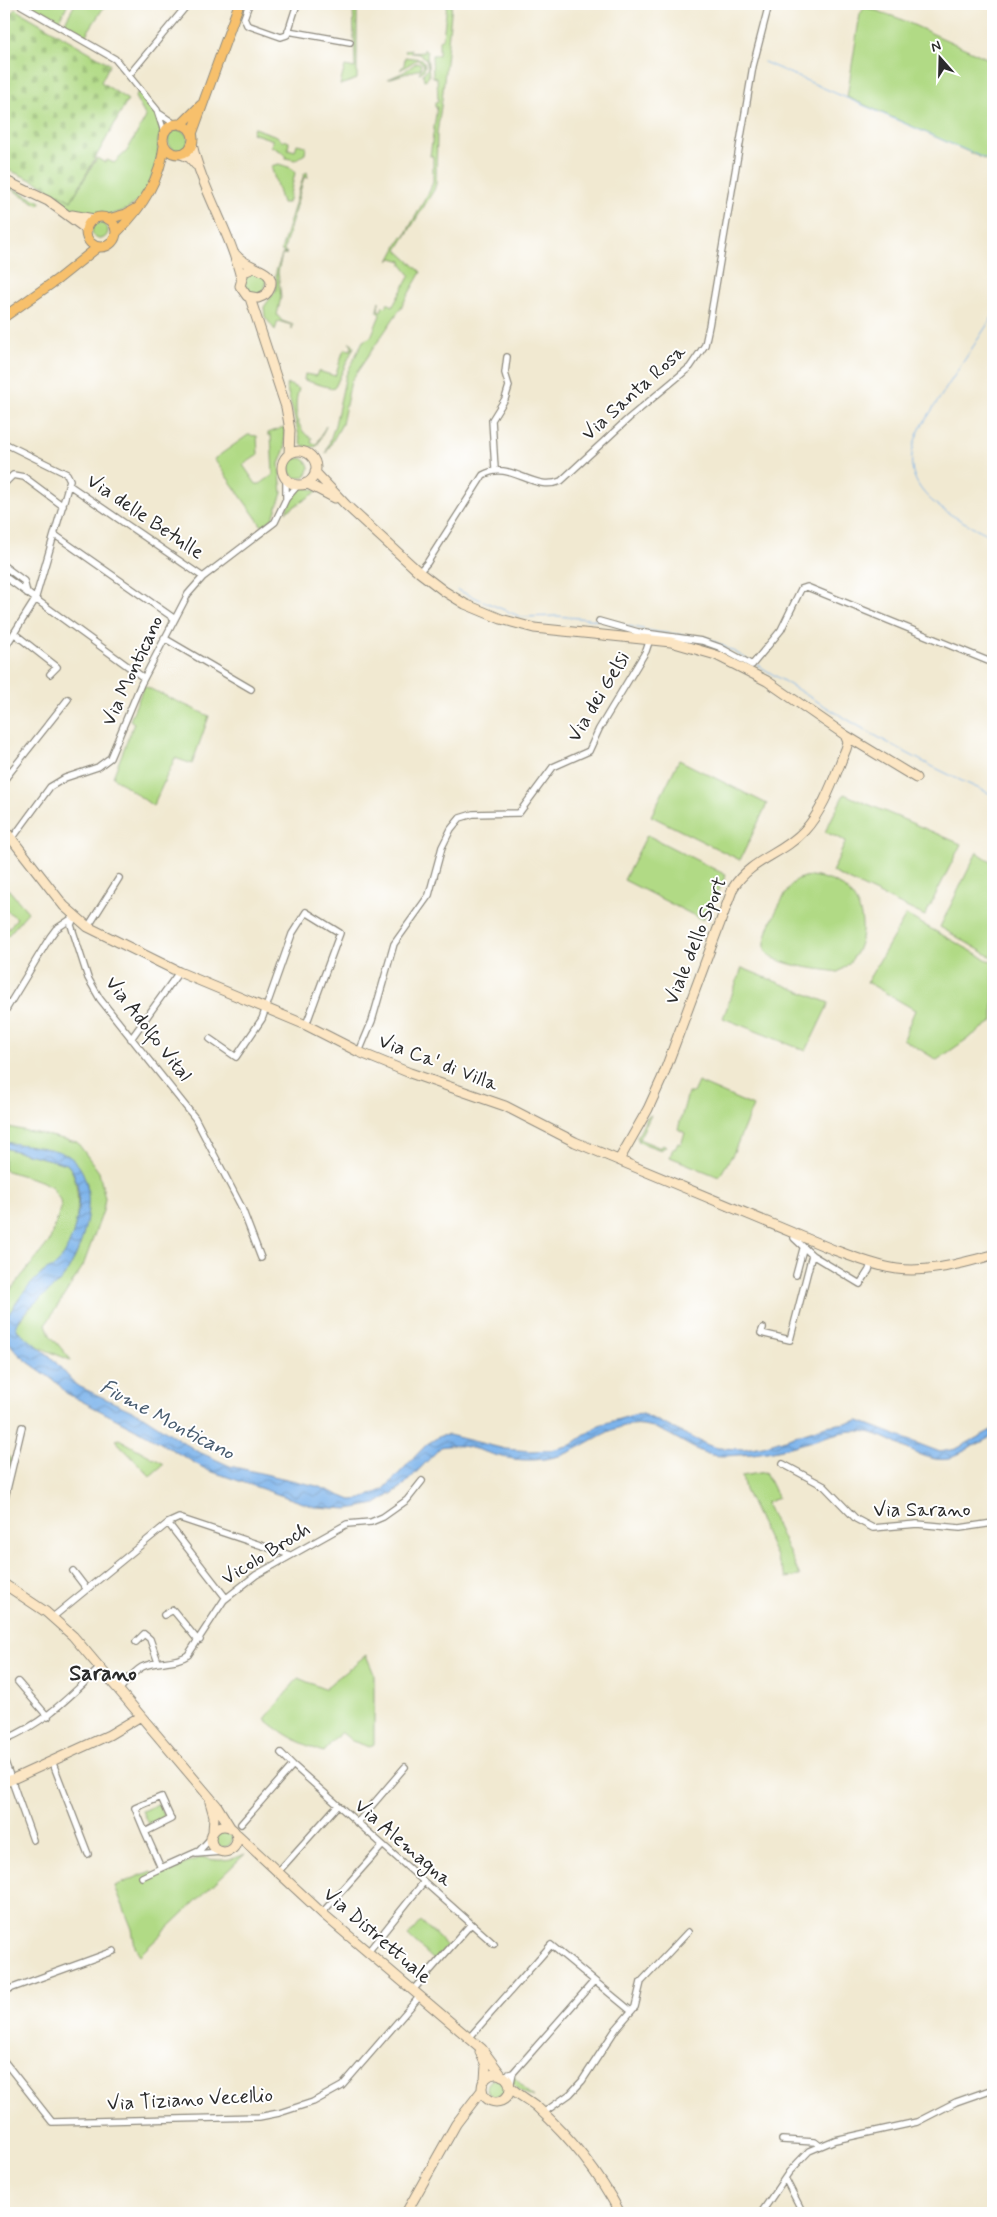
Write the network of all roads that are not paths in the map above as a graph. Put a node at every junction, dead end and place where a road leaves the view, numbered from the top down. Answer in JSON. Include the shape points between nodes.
{"nodes":[{"id":1,"x":19,"y":4,"type":"edge"},
{"id":2,"x":238,"y":4,"type":"edge"},
{"id":3,"x":249,"y":4,"type":"edge"},
{"id":4,"x":297,"y":4,"type":"edge"},
{"id":5,"x":769,"y":4,"type":"edge"},
{"id":6,"x":185,"y":5,"type":"edge"},
{"id":7,"x":288,"y":31,"type":"junction"},
{"id":8,"x":350,"y":42,"type":"dead end"},
{"id":9,"x":129,"y":75,"type":"junction"},
{"id":10,"x":205,"y":99,"type":"junction"},
{"id":11,"x":157,"y":110,"type":"junction"},
{"id":12,"x":178,"y":124,"type":"junction"},
{"id":13,"x":164,"y":132,"type":"junction"},
{"id":14,"x":192,"y":134,"type":"junction"},
{"id":15,"x":192,"y":144,"type":"junction"},
{"id":16,"x":164,"y":146,"type":"junction"},
{"id":17,"x":179,"y":154,"type":"junction"},
{"id":18,"x":200,"y":172,"type":"junction"},
{"id":19,"x":4,"y":180,"type":"edge"},
{"id":20,"x":156,"y":180,"type":"junction"},
{"id":21,"x":142,"y":204,"type":"junction"},
{"id":22,"x":66,"y":212,"type":"junction"},
{"id":23,"x":94,"y":218,"type":"junction"},
{"id":24,"x":108,"y":219,"type":"junction"},
{"id":25,"x":86,"y":229,"type":"junction"},
{"id":26,"x":116,"y":233,"type":"junction"},
{"id":27,"x":88,"y":240,"type":"junction"},
{"id":28,"x":98,"y":247,"type":"junction"},
{"id":29,"x":232,"y":249,"type":"junction"},
{"id":30,"x":73,"y":267,"type":"junction"},
{"id":31,"x":254,"y":268,"type":"junction"},
{"id":32,"x":241,"y":278,"type":"junction"},
{"id":33,"x":262,"y":297,"type":"junction"},
{"id":34,"x":250,"y":298,"type":"junction"},
{"id":35,"x":4,"y":317,"type":"edge"},
{"id":36,"x":259,"y":322,"type":"junction"},
{"id":37,"x":507,"y":357,"type":"dead end"},
{"id":38,"x":290,"y":430,"type":"junction"},
{"id":39,"x":4,"y":443,"type":"edge"},
{"id":40,"x":300,"y":451,"type":"junction"},
{"id":41,"x":289,"y":454,"type":"junction"},
{"id":42,"x":496,"y":469,"type":"junction"},
{"id":43,"x":316,"y":472,"type":"junction"},
{"id":44,"x":286,"y":479,"type":"junction"},
{"id":45,"x":6,"y":482,"type":"dead end"},
{"id":46,"x":70,"y":482,"type":"junction"},
{"id":47,"x":302,"y":484,"type":"junction"},
{"id":48,"x":328,"y":486,"type":"junction"},
{"id":49,"x":316,"y":488,"type":"junction"},
{"id":50,"x":286,"y":499,"type":"junction"},
{"id":51,"x":346,"y":505,"type":"junction"},
{"id":52,"x":63,"y":506,"type":"junction"},
{"id":53,"x":55,"y":536,"type":"junction"},
{"id":54,"x":4,"y":566,"type":"edge"},
{"id":55,"x":419,"y":572,"type":"junction"},
{"id":56,"x":4,"y":576,"type":"edge"},
{"id":57,"x":203,"y":576,"type":"junction"},
{"id":58,"x":27,"y":593,"type":"junction"},
{"id":59,"x":35,"y":600,"type":"junction"},
{"id":60,"x":175,"y":619,"type":"junction"},
{"id":61,"x":599,"y":621,"type":"dead end"},
{"id":62,"x":14,"y":634,"type":"junction"},
{"id":63,"x":164,"y":638,"type":"junction"},
{"id":64,"x":650,"y":641,"type":"junction"},
{"id":65,"x":4,"y":649,"type":"edge"},
{"id":66,"x":700,"y":649,"type":"junction"},
{"id":67,"x":993,"y":663,"type":"edge"},
{"id":68,"x":50,"y":674,"type":"dead end"},
{"id":69,"x":144,"y":678,"type":"junction"},
{"id":70,"x":251,"y":689,"type":"dead end"},
{"id":71,"x":68,"y":699,"type":"dead end"},
{"id":72,"x":845,"y":735,"type":"junction"},
{"id":73,"x":916,"y":778,"type":"dead end"},
{"id":74,"x":4,"y":780,"type":"edge"},
{"id":75,"x":4,"y":828,"type":"edge"},
{"id":76,"x":12,"y":839,"type":"junction"},
{"id":77,"x":4,"y":846,"type":"edge"},
{"id":78,"x":119,"y":878,"type":"dead end"},
{"id":79,"x":74,"y":916,"type":"junction"},
{"id":80,"x":88,"y":926,"type":"junction"},
{"id":81,"x":179,"y":972,"type":"junction"},
{"id":82,"x":265,"y":1008,"type":"junction"},
{"id":83,"x":4,"y":1013,"type":"edge"},
{"id":84,"x":306,"y":1025,"type":"junction"},
{"id":85,"x":131,"y":1039,"type":"junction"},
{"id":86,"x":210,"y":1040,"type":"dead end"},
{"id":87,"x":359,"y":1052,"type":"junction"},
{"id":88,"x":619,"y":1160,"type":"junction"},
{"id":89,"x":795,"y":1233,"type":"junction"},
{"id":90,"x":803,"y":1248,"type":"junction"},
{"id":91,"x":993,"y":1254,"type":"edge"},
{"id":92,"x":812,"y":1255,"type":"junction"},
{"id":93,"x":261,"y":1258,"type":"dead end"},
{"id":94,"x":871,"y":1263,"type":"junction"},
{"id":95,"x":796,"y":1275,"type":"dead end"},
{"id":96,"x":760,"y":1330,"type":"dead end"},
{"id":97,"x":22,"y":1427,"type":"dead end"},
{"id":98,"x":783,"y":1464,"type":"dead end"},
{"id":99,"x":422,"y":1481,"type":"dead end"},
{"id":100,"x":4,"y":1502,"type":"edge"},
{"id":101,"x":168,"y":1523,"type":"junction"},
{"id":102,"x":993,"y":1523,"type":"edge"},
{"id":103,"x":290,"y":1555,"type":"junction"},
{"id":104,"x":74,"y":1571,"type":"dead end"},
{"id":105,"x":4,"y":1584,"type":"edge"},
{"id":106,"x":86,"y":1588,"type":"junction"},
{"id":107,"x":226,"y":1598,"type":"junction"},
{"id":108,"x":164,"y":1615,"type":"dead end"},
{"id":109,"x":53,"y":1617,"type":"junction"},
{"id":110,"x":200,"y":1640,"type":"junction"},
{"id":111,"x":136,"y":1642,"type":"dead end"},
{"id":112,"x":158,"y":1662,"type":"junction"},
{"id":113,"x":101,"y":1667,"type":"junction"},
{"id":114,"x":18,"y":1682,"type":"dead end"},
{"id":115,"x":120,"y":1689,"type":"junction"},
{"id":116,"x":141,"y":1716,"type":"junction"},
{"id":117,"x":48,"y":1717,"type":"junction"},
{"id":118,"x":4,"y":1740,"type":"edge"},
{"id":119,"x":280,"y":1753,"type":"dead end"},
{"id":120,"x":4,"y":1759,"type":"edge"},
{"id":121,"x":52,"y":1761,"type":"junction"},
{"id":122,"x":293,"y":1765,"type":"junction"},
{"id":123,"x":405,"y":1767,"type":"dead end"},
{"id":124,"x":7,"y":1781,"type":"edge"},
{"id":125,"x":204,"y":1790,"type":"junction"},
{"id":126,"x":337,"y":1806,"type":"junction"},
{"id":127,"x":357,"y":1823,"type":"junction"},
{"id":128,"x":241,"y":1824,"type":"junction"},
{"id":129,"x":230,"y":1827,"type":"junction"},
{"id":130,"x":145,"y":1832,"type":"junction"},
{"id":131,"x":237,"y":1834,"type":"junction"},
{"id":132,"x":212,"y":1835,"type":"junction"},
{"id":133,"x":33,"y":1840,"type":"dead end"},
{"id":134,"x":382,"y":1846,"type":"junction"},
{"id":135,"x":236,"y":1847,"type":"junction"},
{"id":136,"x":222,"y":1852,"type":"junction"},
{"id":137,"x":88,"y":1854,"type":"dead end"},
{"id":138,"x":192,"y":1855,"type":"junction"},
{"id":139,"x":260,"y":1855,"type":"junction"},
{"id":140,"x":161,"y":1868,"type":"junction"},
{"id":141,"x":278,"y":1872,"type":"junction"},
{"id":142,"x":142,"y":1877,"type":"dead end"},
{"id":143,"x":423,"y":1883,"type":"junction"},
{"id":144,"x":322,"y":1913,"type":"junction"},
{"id":145,"x":471,"y":1924,"type":"junction"},
{"id":146,"x":688,"y":1932,"type":"dead end"},
{"id":147,"x":494,"y":1944,"type":"dead end"},
{"id":148,"x":114,"y":1951,"type":"dead end"},
{"id":149,"x":368,"y":1952,"type":"junction"},
{"id":150,"x":594,"y":1981,"type":"junction"},
{"id":151,"x":4,"y":1991,"type":"edge"},
{"id":152,"x":416,"y":1993,"type":"junction"},
{"id":153,"x":631,"y":2011,"type":"junction"},
{"id":154,"x":471,"y":2040,"type":"junction"},
{"id":155,"x":4,"y":2061,"type":"edge"},
{"id":156,"x":513,"y":2073,"type":"junction"},
{"id":157,"x":502,"y":2076,"type":"junction"},
{"id":158,"x":485,"y":2080,"type":"junction"},
{"id":159,"x":510,"y":2086,"type":"junction"},
{"id":160,"x":993,"y":2089,"type":"edge"},
{"id":161,"x":482,"y":2090,"type":"junction"},
{"id":162,"x":504,"y":2099,"type":"junction"},
{"id":163,"x":490,"y":2101,"type":"junction"},
{"id":164,"x":530,"y":2101,"type":"junction"},
{"id":165,"x":468,"y":2109,"type":"junction"},
{"id":166,"x":543,"y":2113,"type":"junction"},
{"id":167,"x":782,"y":2140,"type":"dead end"},
{"id":168,"x":820,"y":2146,"type":"junction"},
{"id":169,"x":785,"y":2178,"type":"junction"},
{"id":170,"x":406,"y":2213,"type":"edge"},
{"id":171,"x":620,"y":2213,"type":"edge"},
{"id":172,"x":761,"y":2213,"type":"edge"},
{"id":173,"x":803,"y":2213,"type":"edge"}],
"edges":[{"from":1,"to":9,"type":"street","via":[[111,57]]},
{"from":2,"to":10,"type":"main road"},
{"from":3,"to":7,"type":"street","via":[[244,18],[249,27],[281,38]]},
{"from":4,"to":7,"type":"street"},
{"from":5,"to":42,"type":"street","name":"Via Santa Rosa","via":[[753,66],[709,326],[699,357],[561,481],[539,484]]},
{"from":6,"to":9,"type":"street"},
{"from":7,"to":8,"type":"street"},
{"from":9,"to":11,"type":"street"},
{"from":10,"to":12,"type":"main road"},
{"from":10,"to":14,"type":"main road"},
{"from":11,"to":12,"type":"street"},
{"from":11,"to":13,"type":"street"},
{"from":12,"to":13,"type":"main road"},
{"from":12,"to":14,"type":"main road"},
{"from":13,"to":16,"type":"main road"},
{"from":14,"to":15,"type":"main road"},
{"from":15,"to":17,"type":"main road"},
{"from":15,"to":18,"type":"street"},
{"from":16,"to":17,"type":"main road","via":[[170,153]]},
{"from":16,"to":20,"type":"main road"},
{"from":17,"to":18,"type":"street","via":[[190,158]]},
{"from":17,"to":20,"type":"main road","via":[[169,161]]},
{"from":18,"to":29,"type":"street"},
{"from":19,"to":22,"type":"street"},
{"from":20,"to":21,"type":"main road"},
{"from":21,"to":24,"type":"main road","via":[[126,214]]},
{"from":21,"to":26,"type":"main road"},
{"from":22,"to":23,"type":"street"},
{"from":22,"to":25,"type":"street"},
{"from":23,"to":24,"type":"main road"},
{"from":23,"to":25,"type":"main road"},
{"from":24,"to":26,"type":"main road"},
{"from":25,"to":27,"type":"main road"},
{"from":26,"to":28,"type":"main road","via":[[112,242]]},
{"from":27,"to":28,"type":"main road"},
{"from":27,"to":30,"type":"main road"},
{"from":28,"to":30,"type":"main road"},
{"from":29,"to":31,"type":"street","via":[[243,264]]},
{"from":29,"to":32,"type":"street"},
{"from":30,"to":35,"type":"main road"},
{"from":31,"to":32,"type":"street","via":[[247,270]]},
{"from":31,"to":33,"type":"street","via":[[265,271],[270,279],[269,290]]},
{"from":32,"to":34,"type":"street","via":[[241,288]]},
{"from":33,"to":34,"type":"street"},
{"from":33,"to":36,"type":"street"},
{"from":34,"to":36,"type":"street"},
{"from":36,"to":38,"type":"street","via":[[284,400]]},
{"from":37,"to":42,"type":"street","via":[[505,373],[509,386],[505,400],[492,420]]},
{"from":38,"to":40,"type":"street"},
{"from":38,"to":41,"type":"street"},
{"from":39,"to":46,"type":"street","name":"Via delle Betulle","via":[[67,474]]},
{"from":40,"to":41,"type":"street"},
{"from":40,"to":43,"type":"street","via":[[313,459]]},
{"from":41,"to":44,"type":"street","via":[[282,468]]},
{"from":42,"to":55,"type":"street","via":[[483,474]]},
{"from":43,"to":47,"type":"street"},
{"from":43,"to":48,"type":"street"},
{"from":44,"to":47,"type":"street"},
{"from":44,"to":50,"type":"street","name":"Via Monticano"},
{"from":45,"to":52,"type":"street","via":[[13,475],[24,477]]},
{"from":46,"to":52,"type":"street"},
{"from":46,"to":57,"type":"street","name":"Via delle Betulle"},
{"from":47,"to":49,"type":"street"},
{"from":47,"to":50,"type":"street","name":"Via Monticano"},
{"from":48,"to":49,"type":"street"},
{"from":48,"to":51,"type":"street"},
{"from":49,"to":51,"type":"street"},
{"from":50,"to":57,"type":"street","name":"Via Monticano","via":[[275,522]]},
{"from":51,"to":55,"type":"street"},
{"from":52,"to":53,"type":"street"},
{"from":53,"to":59,"type":"street"},
{"from":53,"to":60,"type":"street"},
{"from":54,"to":58,"type":"street","via":[[24,581]]},
{"from":55,"to":64,"type":"street","via":[[457,599],[501,619],[548,630]]},
{"from":56,"to":58,"type":"street"},
{"from":57,"to":60,"type":"street","name":"Via Monticano","via":[[188,594]]},
{"from":58,"to":59,"type":"street"},
{"from":59,"to":62,"type":"street"},
{"from":59,"to":69,"type":"street"},
{"from":60,"to":63,"type":"street","name":"Via Monticano"},
{"from":61,"to":66,"type":"street"},
{"from":62,"to":65,"type":"street"},
{"from":62,"to":68,"type":"street","via":[[57,667]]},
{"from":63,"to":69,"type":"street","name":"Via Monticano"},
{"from":63,"to":70,"type":"street"},
{"from":64,"to":66,"type":"street"},
{"from":64,"to":87,"type":"street","name":"Via dei Gelsi","via":[[599,729],[590,751],[553,767],[519,813],[473,814],[460,818],[451,829],[442,847],[429,895],[394,944],[372,1021]]},
{"from":66,"to":67,"type":"street","via":[[719,647],[749,664],[754,663],[781,630],[804,586]]},
{"from":66,"to":72,"type":"street","via":[[767,681]]},
{"from":69,"to":76,"type":"street","name":"Via Monticano","via":[[110,758],[98,767],[50,786]]},
{"from":71,"to":74,"type":"street"},
{"from":72,"to":73,"type":"street"},
{"from":72,"to":88,"type":"street","name":"Viale dello Sport","via":[[846,749],[811,821],[793,840],[749,868],[732,888],[662,1076],[648,1109]]},
{"from":75,"to":76,"type":"street"},
{"from":76,"to":77,"type":"street","name":"Via Monticano"},
{"from":76,"to":79,"type":"street"},
{"from":78,"to":80,"type":"street"},
{"from":79,"to":80,"type":"street","name":"Via Ca' di Villa"},
{"from":79,"to":83,"type":"street","via":[[50,937]]},
{"from":79,"to":85,"type":"street","name":"Via Adolfo Vital","via":[[71,925],[88,978]]},
{"from":80,"to":81,"type":"street","name":"Via Ca' di Villa"},
{"from":81,"to":82,"type":"street","name":"Via Ca' di Villa"},
{"from":81,"to":85,"type":"street"},
{"from":82,"to":84,"type":"street","name":"Via Ca' di Villa"},
{"from":82,"to":84,"type":"street","via":[[292,934],[306,912],[340,933]]},
{"from":82,"to":86,"type":"street","via":[[262,1019],[236,1057]]},
{"from":84,"to":87,"type":"street","name":"Via Ca' di Villa"},
{"from":85,"to":93,"type":"street","name":"Via Adolfo Vital","via":[[195,1118],[237,1198]]},
{"from":87,"to":88,"type":"street","name":"Via Ca' di Villa","via":[[505,1106]]},
{"from":88,"to":89,"type":"street","name":"Via Ca' di Villa"},
{"from":89,"to":90,"type":"street","via":[[794,1238]]},
{"from":89,"to":94,"type":"street","name":"Via Ca' di Villa"},
{"from":90,"to":92,"type":"street"},
{"from":90,"to":95,"type":"street"},
{"from":91,"to":94,"type":"street","name":"Via Ca' di Villa","via":[[935,1269],[896,1269]]},
{"from":92,"to":94,"type":"street","via":[[860,1284]]},
{"from":92,"to":96,"type":"street","via":[[790,1340]]},
{"from":97,"to":100,"type":"street"},
{"from":98,"to":102,"type":"street","name":"Via Sarano","via":[[824,1486],[856,1520],[873,1528],[916,1524],[960,1528]]},
{"from":99,"to":103,"type":"street","name":"Vicolo Broch","via":[[407,1500],[383,1518],[347,1524]]},
{"from":101,"to":103,"type":"street","via":[[179,1518]]},
{"from":101,"to":106,"type":"street"},
{"from":101,"to":107,"type":"street"},
{"from":103,"to":107,"type":"street","name":"Vicolo Broch"},
{"from":104,"to":106,"type":"street"},
{"from":105,"to":109,"type":"street"},
{"from":106,"to":109,"type":"street"},
{"from":107,"to":110,"type":"street","name":"Vicolo Broch"},
{"from":108,"to":110,"type":"street","via":[[173,1610]]},
{"from":109,"to":113,"type":"street"},
{"from":110,"to":112,"type":"street","name":"Vicolo Broch","via":[[184,1657]]},
{"from":111,"to":112,"type":"street","via":[[144,1634],[150,1639]]},
{"from":112,"to":115,"type":"street","name":"Vicolo Broch","via":[[137,1670]]},
{"from":113,"to":115,"type":"street"},
{"from":113,"to":117,"type":"street"},
{"from":114,"to":117,"type":"street"},
{"from":115,"to":116,"type":"street"},
{"from":116,"to":121,"type":"street","via":[[109,1735]]},
{"from":116,"to":125,"type":"street"},
{"from":117,"to":118,"type":"street"},
{"from":119,"to":122,"type":"street","name":"Via Alemagna"},
{"from":120,"to":124,"type":"street"},
{"from":121,"to":124,"type":"street"},
{"from":121,"to":137,"type":"street"},
{"from":122,"to":126,"type":"street","name":"Via Alemagna"},
{"from":122,"to":128,"type":"street"},
{"from":123,"to":127,"type":"street"},
{"from":124,"to":133,"type":"street"},
{"from":125,"to":129,"type":"street"},
{"from":125,"to":132,"type":"street","via":[[213,1811]]},
{"from":126,"to":127,"type":"street","name":"Via Alemagna"},
{"from":126,"to":141,"type":"street"},
{"from":127,"to":134,"type":"street","name":"Via Alemagna"},
{"from":128,"to":129,"type":"street"},
{"from":128,"to":131,"type":"street"},
{"from":129,"to":131,"type":"street"},
{"from":129,"to":132,"type":"street","via":[[222,1826]]},
{"from":130,"to":130,"type":"street","via":[[171,1819],[161,1797],[135,1808]]},
{"from":130,"to":140,"type":"street"},
{"from":131,"to":135,"type":"street"},
{"from":131,"to":139,"type":"street","name":"Via Distrettuale"},
{"from":132,"to":136,"type":"street","via":[[213,1846]]},
{"from":132,"to":138,"type":"street"},
{"from":134,"to":143,"type":"street","name":"Via Alemagna"},
{"from":134,"to":144,"type":"street"},
{"from":135,"to":136,"type":"street"},
{"from":135,"to":139,"type":"street","via":[[248,1848]]},
{"from":136,"to":138,"type":"street"},
{"from":138,"to":140,"type":"street"},
{"from":139,"to":141,"type":"street","name":"Via Distrettuale"},
{"from":140,"to":142,"type":"street"},
{"from":141,"to":144,"type":"street","name":"Via Distrettuale"},
{"from":143,"to":145,"type":"street","name":"Via Alemagna"},
{"from":143,"to":149,"type":"street"},
{"from":144,"to":149,"type":"street","name":"Via Distrettuale"},
{"from":145,"to":147,"type":"street","name":"Via Alemagna"},
{"from":145,"to":152,"type":"street"},
{"from":146,"to":153,"type":"street","via":[[641,1982],[636,2005]]},
{"from":148,"to":151,"type":"street"},
{"from":149,"to":152,"type":"street","name":"Via Distrettuale"},
{"from":150,"to":153,"type":"street"},
{"from":150,"to":154,"type":"street","via":[[551,1945]]},
{"from":150,"to":156,"type":"street"},
{"from":152,"to":154,"type":"street","name":"Via Distrettuale"},
{"from":152,"to":155,"type":"street","name":"Via Tiziano Vecellio","via":[[342,2086],[313,2102],[259,2117],[52,2122]]},
{"from":153,"to":166,"type":"street","via":[[580,2085]]},
{"from":154,"to":157,"type":"street","name":"Via Distrettuale","via":[[490,2057]]},
{"from":154,"to":158,"type":"street","name":"Via Distrettuale","via":[[485,2062]]},
{"from":156,"to":157,"type":"street"},
{"from":156,"to":159,"type":"street"},
{"from":157,"to":158,"type":"street","via":[[493,2075]]},
{"from":157,"to":159,"type":"street","name":"Via Distrettuale"},
{"from":158,"to":161,"type":"street","name":"Via Distrettuale"},
{"from":159,"to":162,"type":"street"},
{"from":159,"to":164,"type":"street","name":"Via Distrettuale"},
{"from":160,"to":168,"type":"street","via":[[956,2102],[917,2122]]},
{"from":161,"to":163,"type":"street"},
{"from":161,"to":165,"type":"street","name":"Via Distrettuale"},
{"from":162,"to":163,"type":"street"},
{"from":162,"to":164,"type":"street"},
{"from":163,"to":165,"type":"street"},
{"from":164,"to":166,"type":"street","name":"Via Distrettuale"},
{"from":165,"to":170,"type":"street","name":"Via Distrettuale","via":[[456,2124]]},
{"from":166,"to":171,"type":"street","name":"Via Distrettuale","via":[[591,2166]]},
{"from":167,"to":168,"type":"street","via":[[815,2142]]},
{"from":168,"to":169,"type":"street","via":[[809,2151]]},
{"from":169,"to":172,"type":"street"},
{"from":169,"to":173,"type":"street"}]}
